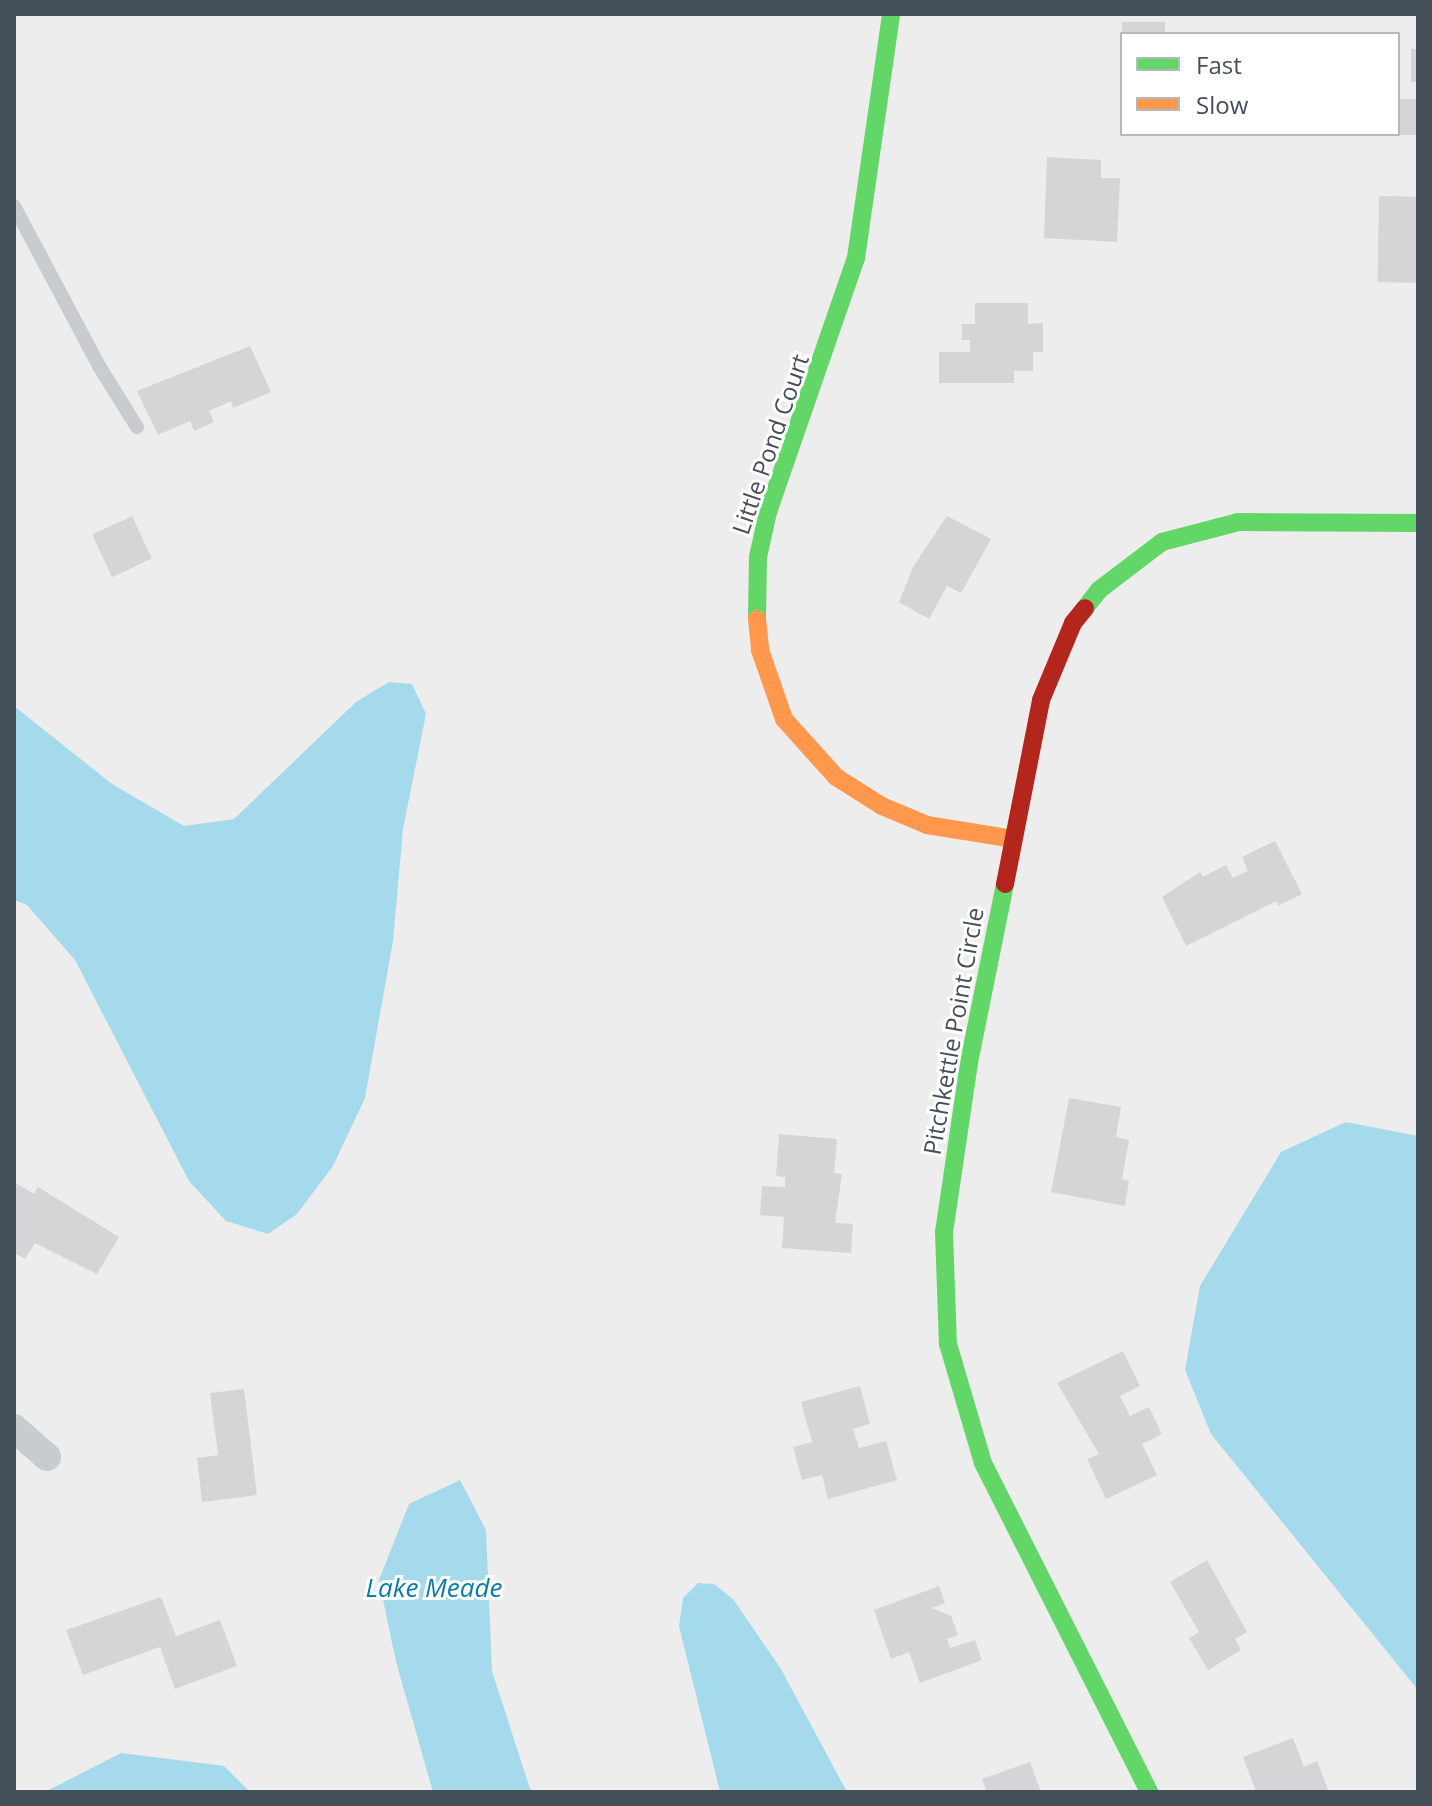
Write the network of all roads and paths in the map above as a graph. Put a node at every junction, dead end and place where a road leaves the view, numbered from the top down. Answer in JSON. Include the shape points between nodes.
{"nodes":[{"id":1,"x":891,"y":14,"type":"edge"},
{"id":2,"x":14,"y":206,"type":"edge"},
{"id":3,"x":137,"y":427,"type":"dead end"},
{"id":4,"x":1418,"y":523,"type":"edge"},
{"id":5,"x":1013,"y":839,"type":"junction"},
{"id":6,"x":14,"y":1428,"type":"edge"},
{"id":7,"x":47,"y":1457,"type":"dead end"},
{"id":8,"x":1149,"y":1792,"type":"edge"}],
"edges":[{"from":1,"to":5,"type":"street","name":"Little Pond Court","via":[[856,258],[768,512],[758,557],[755,604],[760,650],[784,719],[836,777],[882,806],[927,825]]},
{"from":2,"to":3,"type":"lane"},
{"from":4,"to":5,"type":"street","name":"Pitchkettle Point Circle","via":[[1238,522],[1175,537],[1129,563],[1099,590],[1054,660]]},
{"from":5,"to":8,"type":"street","name":"Pitchkettle Point Circle","via":[[969,1063],[944,1232],[948,1344],[983,1463]]},
{"from":6,"to":7,"type":"street"}]}
